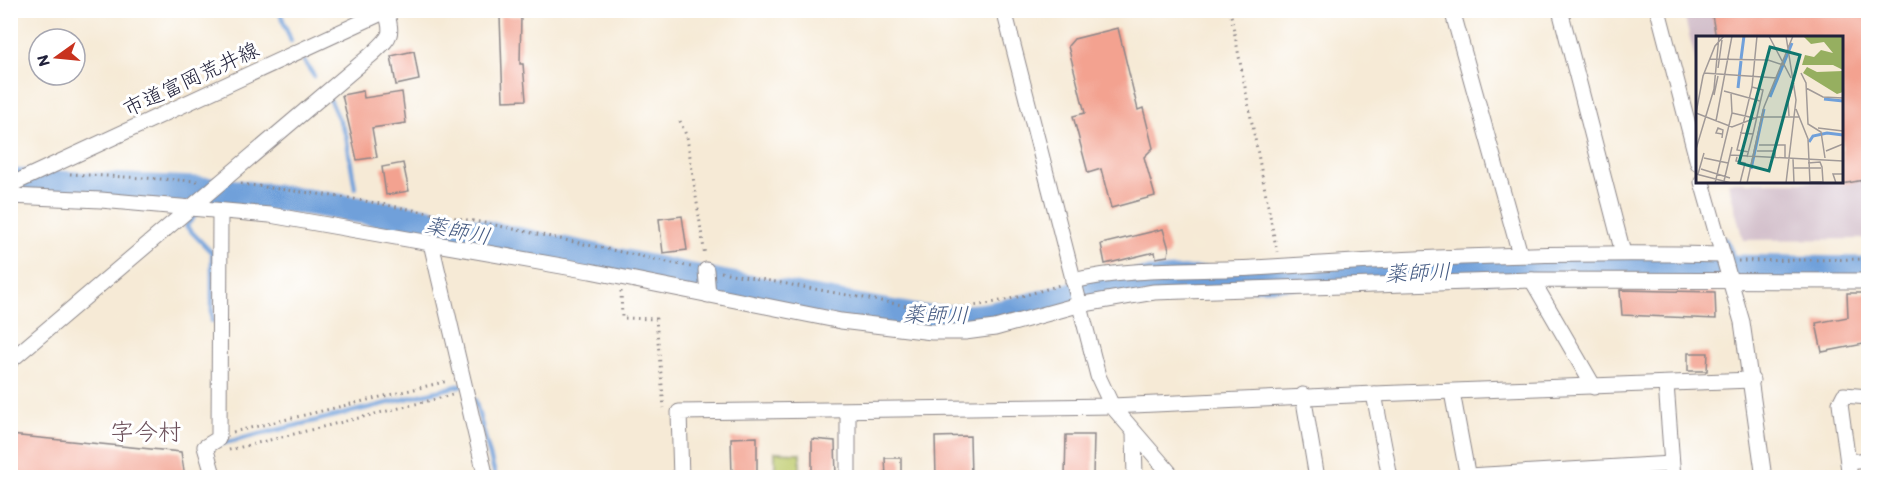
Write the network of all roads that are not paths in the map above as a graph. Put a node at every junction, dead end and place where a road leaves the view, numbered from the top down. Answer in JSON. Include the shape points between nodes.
{"nodes":[{"id":1,"x":1004,"y":10,"type":"edge"},
{"id":2,"x":1452,"y":10,"type":"edge"},
{"id":3,"x":1560,"y":10,"type":"edge"},
{"id":4,"x":1658,"y":10,"type":"edge"},
{"id":5,"x":387,"y":11,"type":"edge"},
{"id":6,"x":1696,"y":154,"type":"edge"},
{"id":7,"x":1702,"y":183,"type":"edge"},
{"id":8,"x":10,"y":185,"type":"edge"},
{"id":9,"x":10,"y":196,"type":"edge"},
{"id":10,"x":189,"y":209,"type":"junction"},
{"id":11,"x":220,"y":211,"type":"junction"},
{"id":12,"x":431,"y":243,"type":"junction"},
{"id":13,"x":1623,"y":253,"type":"junction"},
{"id":14,"x":1522,"y":254,"type":"junction"},
{"id":15,"x":1722,"y":255,"type":"junction"},
{"id":16,"x":1280,"y":266,"type":"junction"},
{"id":17,"x":706,"y":270,"type":"road end"},
{"id":18,"x":1532,"y":280,"type":"junction"},
{"id":19,"x":1073,"y":281,"type":"junction"},
{"id":20,"x":1869,"y":281,"type":"edge"},
{"id":21,"x":1733,"y":282,"type":"junction"},
{"id":22,"x":1284,"y":287,"type":"junction"},
{"id":23,"x":708,"y":295,"type":"junction"},
{"id":24,"x":1078,"y":304,"type":"junction"},
{"id":25,"x":10,"y":362,"type":"edge"},
{"id":26,"x":1752,"y":380,"type":"junction"},
{"id":27,"x":1665,"y":384,"type":"junction"},
{"id":28,"x":1594,"y":387,"type":"junction"},
{"id":29,"x":1452,"y":392,"type":"junction"},
{"id":30,"x":1374,"y":394,"type":"junction"},
{"id":31,"x":1302,"y":395,"type":"junction"},
{"id":32,"x":1869,"y":397,"type":"edge"},
{"id":33,"x":1112,"y":406,"type":"junction"},
{"id":34,"x":848,"y":411,"type":"junction"},
{"id":35,"x":1134,"y":433,"type":"junction"},
{"id":36,"x":1869,"y":460,"type":"edge"},
{"id":37,"x":1848,"y":462,"type":"junction"},
{"id":38,"x":1672,"y":471,"type":"edge"},
{"id":39,"x":1597,"y":473,"type":"edge"},
{"id":40,"x":214,"y":477,"type":"edge"},
{"id":41,"x":486,"y":477,"type":"edge"},
{"id":42,"x":681,"y":477,"type":"edge"},
{"id":43,"x":848,"y":477,"type":"edge"},
{"id":44,"x":1135,"y":477,"type":"edge"},
{"id":45,"x":1174,"y":477,"type":"edge"},
{"id":46,"x":1317,"y":477,"type":"edge"},
{"id":47,"x":1390,"y":477,"type":"edge"},
{"id":48,"x":1468,"y":477,"type":"edge"},
{"id":49,"x":1764,"y":477,"type":"edge"},
{"id":50,"x":1850,"y":477,"type":"edge"}],
"edges":[{"from":1,"to":19,"type":"street"},
{"from":2,"to":14,"type":"street"},
{"from":3,"to":13,"type":"street"},
{"from":4,"to":6,"type":"street"},
{"from":5,"to":8,"type":"street","name":"市道富岡荒井線"},
{"from":5,"to":10,"type":"street","via":[[392,29],[389,38]]},
{"from":7,"to":15,"type":"street"},
{"from":9,"to":10,"type":"street"},
{"from":10,"to":11,"type":"street"},
{"from":10,"to":25,"type":"street"},
{"from":11,"to":12,"type":"street","via":[[270,215]]},
{"from":11,"to":40,"type":"street","via":[[219,435],[205,447]]},
{"from":12,"to":23,"type":"street"},
{"from":12,"to":41,"type":"street"},
{"from":13,"to":14,"type":"street"},
{"from":13,"to":15,"type":"street"},
{"from":14,"to":16,"type":"street"},
{"from":15,"to":21,"type":"street"},
{"from":16,"to":19,"type":"street","via":[[1122,272]]},
{"from":16,"to":22,"type":"street"},
{"from":17,"to":23,"type":"street"},
{"from":18,"to":21,"type":"street"},
{"from":18,"to":22,"type":"street"},
{"from":18,"to":28,"type":"street"},
{"from":19,"to":24,"type":"street"},
{"from":20,"to":21,"type":"street"},
{"from":21,"to":26,"type":"street"},
{"from":22,"to":24,"type":"street","via":[[1154,292]]},
{"from":23,"to":24,"type":"street","via":[[841,321],[932,332],[995,328]]},
{"from":24,"to":33,"type":"street","via":[[1098,376]]},
{"from":26,"to":27,"type":"street"},
{"from":26,"to":49,"type":"street"},
{"from":27,"to":28,"type":"street"},
{"from":27,"to":38,"type":"street"},
{"from":28,"to":29,"type":"street"},
{"from":29,"to":30,"type":"street"},
{"from":29,"to":48,"type":"street"},
{"from":30,"to":31,"type":"street"},
{"from":30,"to":47,"type":"street"},
{"from":31,"to":33,"type":"street"},
{"from":31,"to":46,"type":"street"},
{"from":32,"to":37,"type":"street","via":[[1844,395],[1840,404]]},
{"from":33,"to":34,"type":"street"},
{"from":33,"to":35,"type":"street"},
{"from":34,"to":42,"type":"street","via":[[680,412]]},
{"from":34,"to":43,"type":"street"},
{"from":35,"to":44,"type":"street"},
{"from":35,"to":45,"type":"street"},
{"from":36,"to":37,"type":"street"},
{"from":37,"to":50,"type":"street"},
{"from":38,"to":39,"type":"street"},
{"from":39,"to":48,"type":"street"}]}
